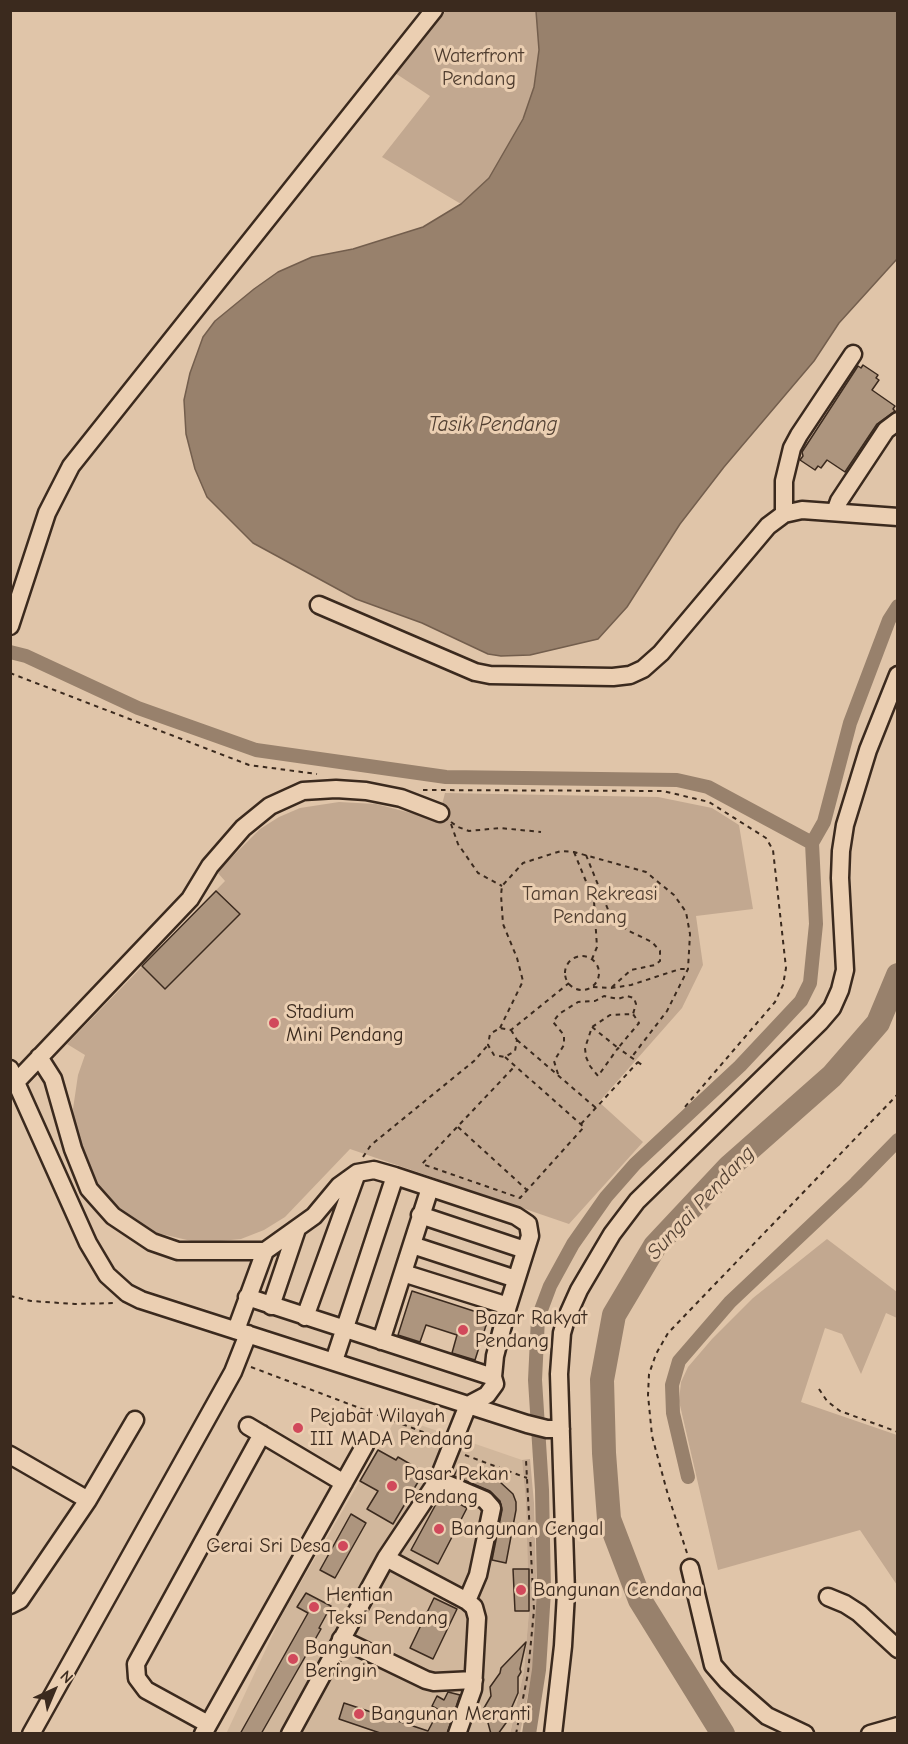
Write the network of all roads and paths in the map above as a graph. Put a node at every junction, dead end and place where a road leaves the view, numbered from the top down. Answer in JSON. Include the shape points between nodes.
{"nodes":[{"id":1,"x":434,"y":10,"type":"edge"},
{"id":2,"x":853,"y":354,"type":"dead end"},
{"id":3,"x":897,"y":421,"type":"edge"},
{"id":4,"x":835,"y":512,"type":"junction"},
{"id":5,"x":784,"y":514,"type":"junction"},
{"id":6,"x":897,"y":517,"type":"edge"},
{"id":7,"x":319,"y":605,"type":"dead end"},
{"id":8,"x":10,"y":626,"type":"edge"},
{"id":9,"x":10,"y":673,"type":"edge"},
{"id":10,"x":897,"y":675,"type":"edge"},
{"id":11,"x":317,"y":774,"type":"dead end"},
{"id":12,"x":418,"y":789,"type":"dead end"},
{"id":13,"x":445,"y":817,"type":"junction"},
{"id":14,"x":541,"y":832,"type":"dead end"},
{"id":15,"x":574,"y":852,"type":"junction"},
{"id":16,"x":586,"y":855,"type":"junction"},
{"id":17,"x":502,"y":886,"type":"junction"},
{"id":18,"x":592,"y":959,"type":"junction"},
{"id":19,"x":688,"y":969,"type":"junction"},
{"id":20,"x":569,"y":983,"type":"junction"},
{"id":21,"x":593,"y":987,"type":"junction"},
{"id":22,"x":610,"y":988,"type":"junction"},
{"id":23,"x":633,"y":1014,"type":"junction"},
{"id":24,"x":592,"y":1027,"type":"junction"},
{"id":25,"x":500,"y":1028,"type":"junction"},
{"id":26,"x":511,"y":1030,"type":"junction"},
{"id":27,"x":517,"y":1040,"type":"junction"},
{"id":28,"x":488,"y":1045,"type":"junction"},
{"id":29,"x":618,"y":1048,"type":"junction"},
{"id":30,"x":39,"y":1057,"type":"junction"},
{"id":31,"x":506,"y":1057,"type":"junction"},
{"id":32,"x":631,"y":1058,"type":"junction"},
{"id":33,"x":638,"y":1062,"type":"junction"},
{"id":34,"x":642,"y":1065,"type":"dead end"},
{"id":35,"x":515,"y":1066,"type":"junction"},
{"id":36,"x":558,"y":1074,"type":"junction"},
{"id":37,"x":13,"y":1076,"type":"edge"},
{"id":38,"x":897,"y":1094,"type":"edge"},
{"id":39,"x":596,"y":1108,"type":"junction"},
{"id":40,"x":684,"y":1108,"type":"dead end"},
{"id":41,"x":581,"y":1124,"type":"junction"},
{"id":42,"x":458,"y":1126,"type":"junction"},
{"id":43,"x":357,"y":1173,"type":"junction"},
{"id":44,"x":394,"y":1176,"type":"junction"},
{"id":45,"x":430,"y":1188,"type":"junction"},
{"id":46,"x":527,"y":1190,"type":"junction"},
{"id":47,"x":420,"y":1215,"type":"junction"},
{"id":48,"x":297,"y":1229,"type":"junction"},
{"id":49,"x":412,"y":1245,"type":"junction"},
{"id":50,"x":525,"y":1250,"type":"junction"},
{"id":51,"x":265,"y":1251,"type":"junction"},
{"id":52,"x":403,"y":1273,"type":"junction"},
{"id":53,"x":516,"y":1280,"type":"junction"},
{"id":54,"x":10,"y":1296,"type":"edge"},
{"id":55,"x":246,"y":1298,"type":"junction"},
{"id":56,"x":116,"y":1303,"type":"dead end"},
{"id":57,"x":272,"y":1306,"type":"junction"},
{"id":58,"x":508,"y":1306,"type":"junction"},
{"id":59,"x":305,"y":1317,"type":"junction"},
{"id":60,"x":345,"y":1330,"type":"junction"},
{"id":61,"x":242,"y":1332,"type":"junction"},
{"id":62,"x":381,"y":1341,"type":"junction"},
{"id":63,"x":334,"y":1361,"type":"junction"},
{"id":64,"x":251,"y":1367,"type":"dead end"},
{"id":65,"x":493,"y":1377,"type":"junction"},
{"id":66,"x":819,"y":1389,"type":"dead end"},
{"id":67,"x":468,"y":1405,"type":"junction"},
{"id":68,"x":135,"y":1420,"type":"dead end"},
{"id":69,"x":554,"y":1429,"type":"junction"},
{"id":70,"x":897,"y":1432,"type":"edge"},
{"id":71,"x":365,"y":1445,"type":"dead end"},
{"id":72,"x":452,"y":1446,"type":"junction"},
{"id":73,"x":10,"y":1455,"type":"edge"},
{"id":74,"x":526,"y":1460,"type":"dead end"},
{"id":75,"x":527,"y":1478,"type":"junction"},
{"id":76,"x":438,"y":1480,"type":"junction"},
{"id":77,"x":344,"y":1483,"type":"junction"},
{"id":78,"x":88,"y":1500,"type":"junction"},
{"id":79,"x":386,"y":1558,"type":"junction"},
{"id":80,"x":690,"y":1568,"type":"joint"},
{"id":81,"x":828,"y":1597,"type":"dead end"},
{"id":82,"x":467,"y":1601,"type":"junction"},
{"id":83,"x":10,"y":1605,"type":"edge"},
{"id":84,"x":341,"y":1639,"type":"junction"},
{"id":85,"x":897,"y":1649,"type":"edge"},
{"id":86,"x":474,"y":1680,"type":"junction"},
{"id":87,"x":897,"y":1726,"type":"edge"},
{"id":88,"x":206,"y":1729,"type":"edge"},
{"id":89,"x":31,"y":1734,"type":"edge"},
{"id":90,"x":290,"y":1734,"type":"edge"},
{"id":91,"x":457,"y":1734,"type":"edge"},
{"id":92,"x":516,"y":1734,"type":"edge"},
{"id":93,"x":553,"y":1734,"type":"edge"},
{"id":94,"x":805,"y":1734,"type":"edge"},
{"id":95,"x":870,"y":1734,"type":"edge"}],
"edges":[{"from":1,"to":8,"type":"street","via":[[71,466],[47,513]]},
{"from":2,"to":5,"type":"street","via":[[792,448],[784,481]]},
{"from":3,"to":4,"type":"street","via":[[886,430]]},
{"from":4,"to":5,"type":"street","via":[[802,510]]},
{"from":4,"to":6,"type":"street"},
{"from":5,"to":7,"type":"street","via":[[768,526],[661,653],[630,675],[476,672]]},
{"from":9,"to":11,"type":"path","via":[[249,765]]},
{"from":10,"to":69,"type":"street","via":[[845,825],[840,878],[845,970],[832,1008],[637,1201],[612,1234],[566,1319]]},
{"from":12,"to":40,"type":"path","via":[[663,791],[709,802],[766,838],[773,850],[786,968],[783,985],[775,1002]]},
{"from":13,"to":14,"type":"path","via":[[469,831],[500,828]]},
{"from":13,"to":17,"type":"path","via":[[478,873]]},
{"from":13,"to":30,"type":"street","via":[[401,798],[336,789],[303,791],[270,806],[243,828],[210,866],[190,899]]},
{"from":15,"to":16,"type":"path"},
{"from":15,"to":17,"type":"path","via":[[561,851],[523,863]]},
{"from":15,"to":18,"type":"path","via":[[594,900],[597,947]]},
{"from":16,"to":19,"type":"path","via":[[646,872],[674,895],[686,912],[690,934]]},
{"from":16,"to":22,"type":"path","via":[[609,912],[627,930],[652,942],[660,951],[660,961],[655,965],[631,970]]},
{"from":17,"to":25,"type":"path","via":[[503,924],[523,981]]},
{"from":18,"to":20,"type":"path","via":[[582,956],[572,960],[566,969]]},
{"from":18,"to":21,"type":"path","via":[[599,967],[599,978]]},
{"from":19,"to":22,"type":"path"},
{"from":19,"to":32,"type":"path","via":[[666,1011]]},
{"from":20,"to":21,"type":"path","via":[[583,991]]},
{"from":20,"to":26,"type":"path"},
{"from":21,"to":22,"type":"path"},
{"from":23,"to":24,"type":"path","via":[[610,1015]]},
{"from":23,"to":29,"type":"path","via":[[639,1023]]},
{"from":23,"to":36,"type":"path","via":[[634,998],[604,996],[578,1002],[559,1014],[553,1022],[564,1035],[564,1046],[554,1061]]},
{"from":24,"to":29,"type":"path"},
{"from":24,"to":29,"type":"path","via":[[586,1057],[598,1076]]},
{"from":25,"to":26,"type":"path"},
{"from":25,"to":28,"type":"path","via":[[490,1034]]},
{"from":26,"to":27,"type":"path"},
{"from":27,"to":31,"type":"path","via":[[515,1051]]},
{"from":27,"to":36,"type":"path"},
{"from":28,"to":31,"type":"path","via":[[494,1055]]},
{"from":28,"to":43,"type":"path","via":[[474,1061],[371,1145]]},
{"from":29,"to":32,"type":"path"},
{"from":30,"to":37,"type":"street"},
{"from":30,"to":51,"type":"street","via":[[53,1079],[89,1189],[113,1216],[152,1242],[178,1251]]},
{"from":31,"to":35,"type":"path"},
{"from":32,"to":33,"type":"path"},
{"from":33,"to":34,"type":"path"},
{"from":33,"to":39,"type":"path"},
{"from":35,"to":41,"type":"path"},
{"from":35,"to":42,"type":"path"},
{"from":36,"to":39,"type":"path"},
{"from":37,"to":61,"type":"street","via":[[88,1244],[106,1275],[141,1300]]},
{"from":38,"to":80,"type":"path","via":[[668,1333],[656,1354],[649,1374],[652,1437]]},
{"from":39,"to":41,"type":"path"},
{"from":41,"to":46,"type":"path","via":[[584,1127]]},
{"from":42,"to":46,"type":"path"},
{"from":42,"to":46,"type":"path","via":[[422,1164],[520,1198]]},
{"from":43,"to":44,"type":"street","via":[[374,1170]]},
{"from":43,"to":48,"type":"street"},
{"from":43,"to":59,"type":"street"},
{"from":44,"to":45,"type":"street"},
{"from":44,"to":60,"type":"street"},
{"from":45,"to":47,"type":"street"},
{"from":45,"to":50,"type":"street","via":[[516,1216],[528,1224],[530,1236]]},
{"from":47,"to":49,"type":"street"},
{"from":47,"to":50,"type":"street"},
{"from":48,"to":51,"type":"street"},
{"from":48,"to":57,"type":"street"},
{"from":49,"to":52,"type":"street"},
{"from":49,"to":53,"type":"street"},
{"from":50,"to":53,"type":"street"},
{"from":51,"to":55,"type":"street"},
{"from":52,"to":58,"type":"street"},
{"from":52,"to":62,"type":"street"},
{"from":53,"to":58,"type":"street"},
{"from":54,"to":56,"type":"path","via":[[75,1304]]},
{"from":55,"to":57,"type":"street"},
{"from":55,"to":61,"type":"street"},
{"from":57,"to":59,"type":"street"},
{"from":58,"to":65,"type":"street"},
{"from":59,"to":60,"type":"street"},
{"from":60,"to":62,"type":"street"},
{"from":60,"to":63,"type":"street"},
{"from":61,"to":63,"type":"street"},
{"from":61,"to":89,"type":"street","via":[[233,1372]]},
{"from":62,"to":65,"type":"street"},
{"from":63,"to":67,"type":"street"},
{"from":64,"to":72,"type":"path"},
{"from":65,"to":67,"type":"street","via":[[495,1384],[487,1395]]},
{"from":66,"to":70,"type":"path","via":[[840,1411]]},
{"from":67,"to":69,"type":"street"},
{"from":67,"to":72,"type":"street"},
{"from":68,"to":78,"type":"street"},
{"from":69,"to":93,"type":"street","via":[[566,1601]]},
{"from":71,"to":77,"type":"street"},
{"from":72,"to":75,"type":"path"},
{"from":72,"to":76,"type":"street"},
{"from":73,"to":78,"type":"street"},
{"from":74,"to":75,"type":"path"},
{"from":75,"to":92,"type":"path","via":[[534,1610],[528,1673]]},
{"from":76,"to":79,"type":"street"},
{"from":76,"to":82,"type":"street","via":[[484,1500],[492,1508],[478,1575]]},
{"from":77,"to":88,"type":"street"},
{"from":77,"to":88,"type":"street","via":[[255,1430],[136,1664],[136,1678],[146,1690]]},
{"from":78,"to":83,"type":"street","via":[[20,1600]]},
{"from":79,"to":82,"type":"street"},
{"from":79,"to":84,"type":"street"},
{"from":80,"to":94,"type":"street","via":[[713,1665],[766,1716]]},
{"from":81,"to":85,"type":"street","via":[[859,1613]]},
{"from":82,"to":86,"type":"street","via":[[477,1618]]},
{"from":84,"to":86,"type":"street","via":[[426,1680]]},
{"from":84,"to":90,"type":"street"},
{"from":86,"to":91,"type":"street"},
{"from":87,"to":95,"type":"street"}]}
